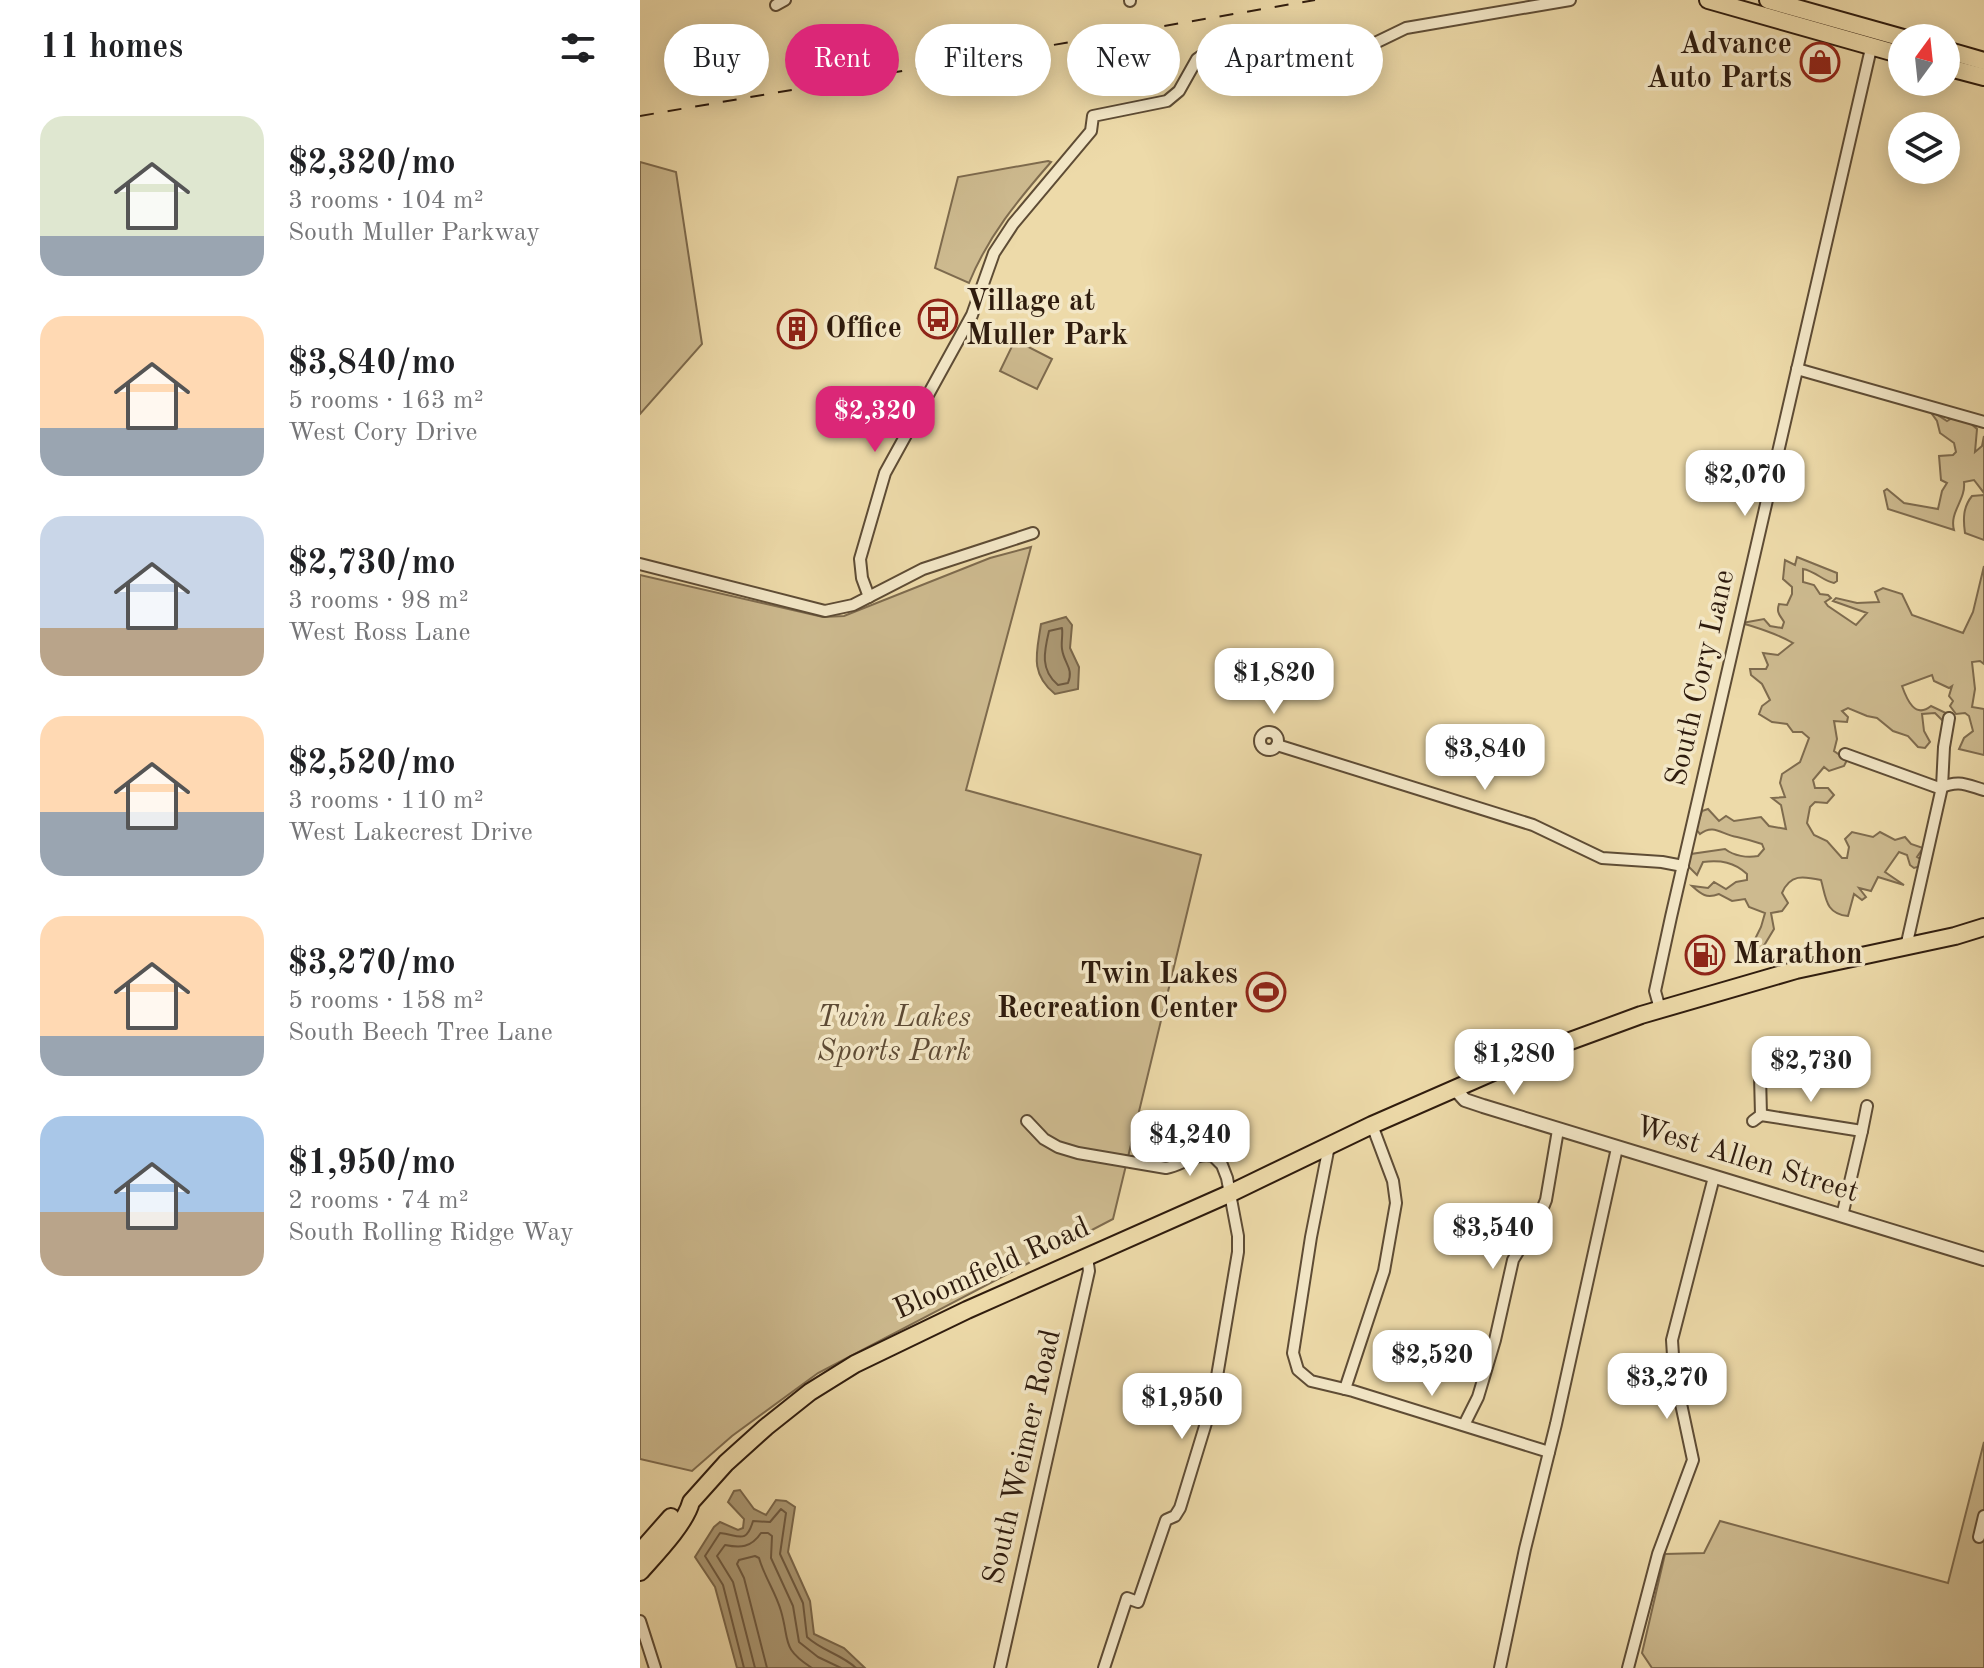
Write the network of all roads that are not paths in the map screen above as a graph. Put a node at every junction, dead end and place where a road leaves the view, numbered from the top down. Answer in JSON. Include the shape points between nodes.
{"nodes":[{"id":1,"x":1570,"y":0,"type":"edge"},
{"id":2,"x":1708,"y":0,"type":"edge"},
{"id":3,"x":1768,"y":0,"type":"edge"},
{"id":4,"x":1874,"y":39,"type":"junction"},
{"id":5,"x":1888,"y":39,"type":"edge"},
{"id":6,"x":1888,"y":47,"type":"edge"},
{"id":7,"x":1960,"y":54,"type":"edge"},
{"id":8,"x":1984,"y":61,"type":"edge"},
{"id":9,"x":1960,"y":71,"type":"edge"},
{"id":10,"x":1984,"y":77,"type":"edge"},
{"id":11,"x":1797,"y":369,"type":"junction"},
{"id":12,"x":1984,"y":422,"type":"edge"},
{"id":13,"x":1033,"y":533,"type":"dead end"},
{"id":14,"x":640,"y":564,"type":"edge"},
{"id":15,"x":869,"y":597,"type":"junction"},
{"id":16,"x":1949,"y":718,"type":"dead end"},
{"id":17,"x":1277,"y":745,"type":"dead end"},
{"id":18,"x":1845,"y":754,"type":"dead end"},
{"id":19,"x":1942,"y":787,"type":"junction"},
{"id":20,"x":1984,"y":790,"type":"edge"},
{"id":21,"x":1683,"y":866,"type":"junction"},
{"id":22,"x":1984,"y":927,"type":"edge"},
{"id":23,"x":1906,"y":947,"type":"junction"},
{"id":24,"x":1660,"y":1009,"type":"junction"},
{"id":25,"x":1760,"y":1075,"type":"dead end"},
{"id":26,"x":1455,"y":1089,"type":"junction"},
{"id":27,"x":1867,"y":1106,"type":"dead end"},
{"id":28,"x":1027,"y":1121,"type":"dead end"},
{"id":29,"x":1372,"y":1125,"type":"junction"},
{"id":30,"x":1558,"y":1130,"type":"junction"},
{"id":31,"x":1862,"y":1131,"type":"junction"},
{"id":32,"x":1329,"y":1146,"type":"junction"},
{"id":33,"x":1617,"y":1148,"type":"junction"},
{"id":34,"x":1714,"y":1177,"type":"junction"},
{"id":35,"x":1231,"y":1193,"type":"junction"},
{"id":36,"x":1842,"y":1216,"type":"junction"},
{"id":37,"x":1087,"y":1257,"type":"junction"},
{"id":38,"x":1984,"y":1259,"type":"edge"},
{"id":39,"x":1345,"y":1389,"type":"junction"},
{"id":40,"x":1464,"y":1425,"type":"junction"},
{"id":41,"x":1549,"y":1452,"type":"junction"},
{"id":42,"x":691,"y":1502,"type":"junction"},
{"id":43,"x":1984,"y":1516,"type":"edge"},
{"id":44,"x":1979,"y":1537,"type":"dead end"},
{"id":45,"x":640,"y":1552,"type":"edge"},
{"id":46,"x":640,"y":1572,"type":"edge"},
{"id":47,"x":640,"y":1621,"type":"edge"},
{"id":48,"x":655,"y":1668,"type":"edge"},
{"id":49,"x":1000,"y":1668,"type":"edge"},
{"id":50,"x":1104,"y":1668,"type":"edge"},
{"id":51,"x":1500,"y":1668,"type":"edge"},
{"id":52,"x":1628,"y":1668,"type":"edge"}],
"edges":[{"from":1,"to":15,"type":"street","via":[[1406,28],[1375,43],[1334,50],[1285,32],[1231,39],[1197,59],[1167,101],[1093,116],[1091,131],[994,253],[972,315],[885,473],[860,559]]},
{"from":2,"to":4,"type":"main road"},
{"from":3,"to":4,"type":"main road"},
{"from":4,"to":5,"type":"main road"},
{"from":4,"to":6,"type":"main road"},
{"from":4,"to":11,"type":"street","name":"South Cory Lane"},
{"from":7,"to":8,"type":"main road"},
{"from":9,"to":10,"type":"main road"},
{"from":11,"to":12,"type":"street"},
{"from":11,"to":21,"type":"street","name":"South Cory Lane"},
{"from":13,"to":15,"type":"street","via":[[923,569]]},
{"from":14,"to":15,"type":"street","via":[[815,610],[844,608]]},
{"from":16,"to":19,"type":"street"},
{"from":17,"to":21,"type":"street","via":[[1534,825],[1592,854]]},
{"from":18,"to":19,"type":"street"},
{"from":19,"to":20,"type":"street","via":[[1958,782]]},
{"from":19,"to":23,"type":"street"},
{"from":21,"to":24,"type":"street","name":"South Cory Lane","via":[[1655,991]]},
{"from":22,"to":23,"type":"main road","name":"Bloomfield Road"},
{"from":23,"to":24,"type":"main road","name":"Bloomfield Road","via":[[1796,970]]},
{"from":24,"to":26,"type":"main road","name":"Bloomfield Road","via":[[1587,1033]]},
{"from":25,"to":31,"type":"street","via":[[1757,1118]]},
{"from":26,"to":29,"type":"main road","name":"Bloomfield Road"},
{"from":26,"to":30,"type":"street","name":"West Allen Street","via":[[1465,1100]]},
{"from":27,"to":31,"type":"street"},
{"from":28,"to":35,"type":"street","via":[[1044,1139],[1078,1153],[1166,1168],[1211,1155],[1222,1165]]},
{"from":29,"to":32,"type":"main road","name":"Bloomfield Road"},
{"from":29,"to":39,"type":"street","via":[[1395,1187],[1396,1211],[1384,1271]]},
{"from":30,"to":33,"type":"street","name":"West Allen Street"},
{"from":30,"to":40,"type":"street","via":[[1546,1200],[1513,1260],[1495,1340]]},
{"from":31,"to":36,"type":"street"},
{"from":32,"to":35,"type":"main road","name":"Bloomfield Road"},
{"from":32,"to":39,"type":"street","via":[[1293,1353],[1298,1370],[1311,1381]]},
{"from":33,"to":34,"type":"street","name":"West Allen Street"},
{"from":33,"to":41,"type":"street"},
{"from":34,"to":36,"type":"street","name":"West Allen Street"},
{"from":34,"to":52,"type":"street","via":[[1672,1340],[1693,1460],[1658,1554]]},
{"from":35,"to":37,"type":"main road","name":"Bloomfield Road"},
{"from":35,"to":50,"type":"street","via":[[1238,1252],[1213,1400],[1180,1508],[1166,1520],[1138,1602],[1127,1598]]},
{"from":36,"to":38,"type":"street","name":"West Allen Street"},
{"from":37,"to":42,"type":"main road","name":"Bloomfield Road","via":[[888,1347],[822,1384],[743,1447]]},
{"from":37,"to":49,"type":"street","name":"South Weimer Road","via":[[1089,1271]]},
{"from":39,"to":40,"type":"street"},
{"from":40,"to":41,"type":"street"},
{"from":41,"to":51,"type":"street"},
{"from":42,"to":45,"type":"main road","name":"Bloomfield Road","via":[[683,1504]]},
{"from":42,"to":46,"type":"main road","name":"Bloomfield Road"},
{"from":43,"to":44,"type":"street"},
{"from":47,"to":48,"type":"street"}]}
